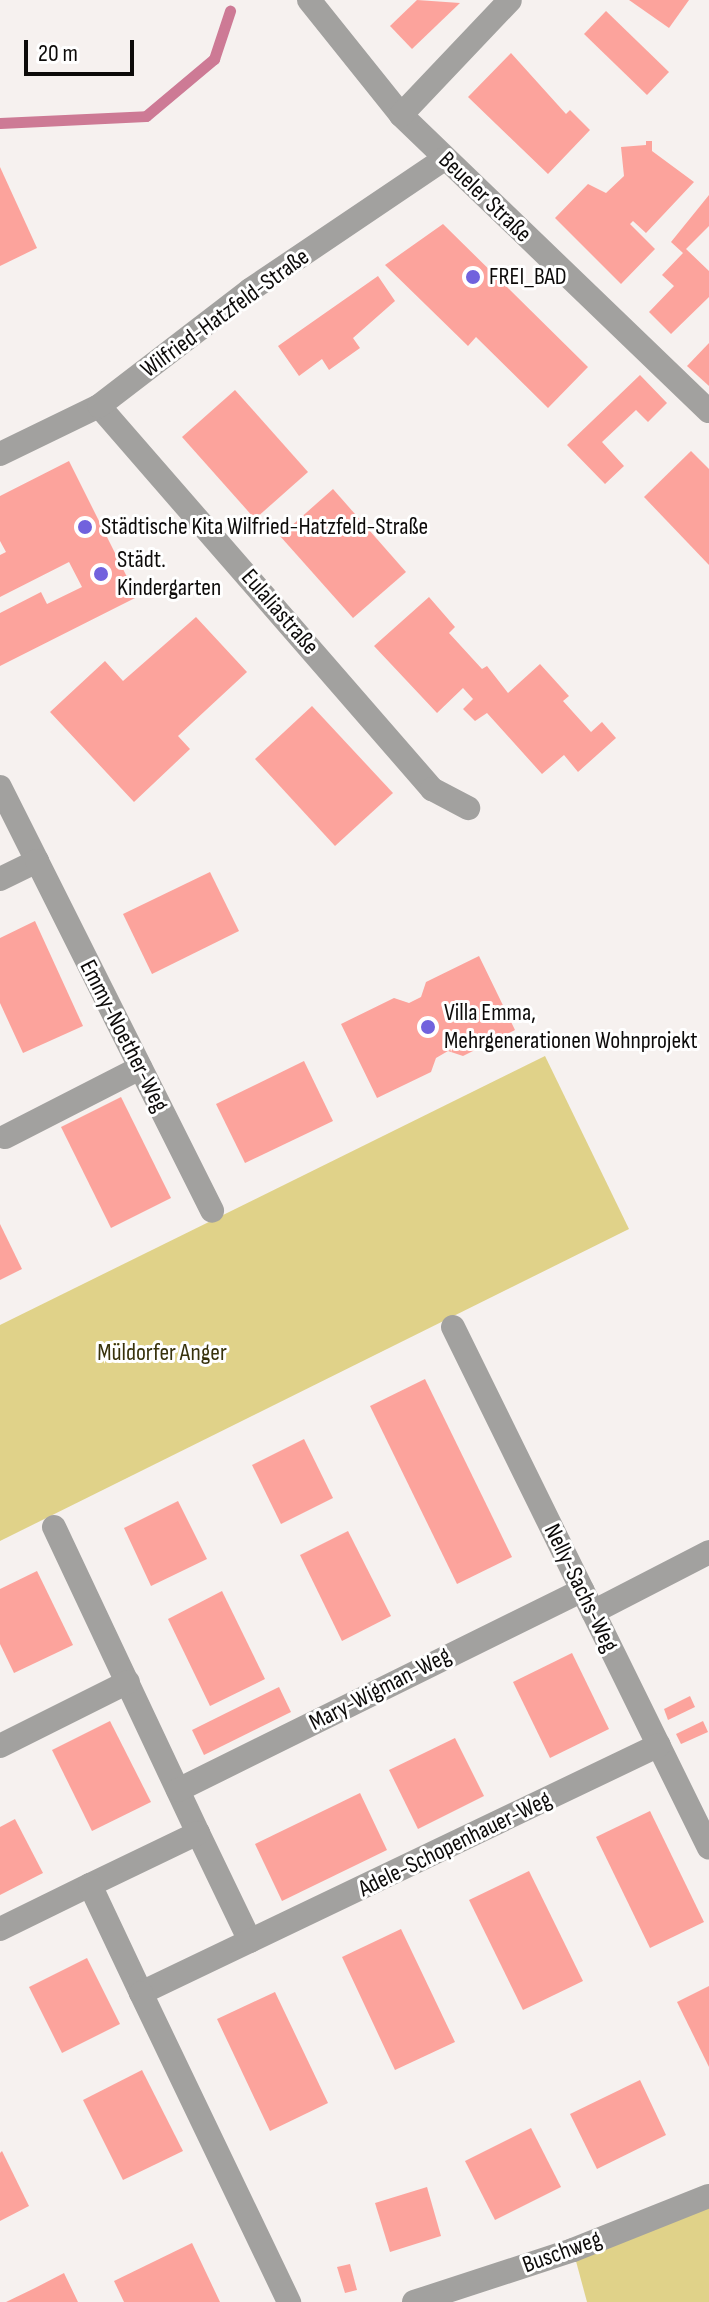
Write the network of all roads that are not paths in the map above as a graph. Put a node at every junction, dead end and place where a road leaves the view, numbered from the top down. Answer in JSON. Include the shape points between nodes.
{"nodes":[{"id":1,"x":309,"y":0,"type":"edge"},
{"id":2,"x":510,"y":0,"type":"edge"},
{"id":3,"x":401,"y":115,"type":"junction"},
{"id":4,"x":444,"y":159,"type":"junction"},
{"id":5,"x":99,"y":406,"type":"junction"},
{"id":6,"x":709,"y":411,"type":"edge"},
{"id":7,"x":0,"y":454,"type":"edge"},
{"id":8,"x":0,"y":787,"type":"edge"},
{"id":9,"x":468,"y":808,"type":"dead end"},
{"id":10,"x":37,"y":861,"type":"junction"},
{"id":11,"x":0,"y":879,"type":"edge"},
{"id":12,"x":140,"y":1068,"type":"junction"},
{"id":13,"x":5,"y":1137,"type":"dead end"},
{"id":14,"x":212,"y":1211,"type":"dead end"},
{"id":15,"x":453,"y":1327,"type":"dead end"},
{"id":16,"x":54,"y":1527,"type":"dead end"},
{"id":17,"x":709,"y":1552,"type":"edge"},
{"id":18,"x":588,"y":1601,"type":"junction"},
{"id":19,"x":128,"y":1682,"type":"junction"},
{"id":20,"x":659,"y":1745,"type":"junction"},
{"id":21,"x":0,"y":1746,"type":"edge"},
{"id":22,"x":178,"y":1790,"type":"junction"},
{"id":23,"x":198,"y":1833,"type":"junction"},
{"id":24,"x":709,"y":1848,"type":"edge"},
{"id":25,"x":90,"y":1885,"type":"junction"},
{"id":26,"x":0,"y":1929,"type":"edge"},
{"id":27,"x":250,"y":1941,"type":"junction"},
{"id":28,"x":141,"y":1993,"type":"junction"},
{"id":29,"x":709,"y":2196,"type":"edge"},
{"id":30,"x":289,"y":2302,"type":"edge"},
{"id":31,"x":414,"y":2302,"type":"edge"}],
"edges":[{"from":1,"to":3,"type":"street","name":"Beueler Straße"},
{"from":2,"to":3,"type":"street"},
{"from":3,"to":4,"type":"street","name":"Beueler Straße"},
{"from":4,"to":5,"type":"street","name":"Wilfried-Hatzfeld-Straße","via":[[250,290]]},
{"from":4,"to":6,"type":"street","name":"Beueler Straße"},
{"from":5,"to":7,"type":"street","name":"Wilfried-Hatzfeld-Straße"},
{"from":5,"to":9,"type":"street","name":"Eulaliastraße","via":[[432,789]]},
{"from":8,"to":10,"type":"street","name":"Emmy-Noether-Weg"},
{"from":10,"to":11,"type":"street"},
{"from":10,"to":12,"type":"street","name":"Emmy-Noether-Weg"},
{"from":12,"to":13,"type":"street"},
{"from":12,"to":14,"type":"street","name":"Emmy-Noether-Weg"},
{"from":15,"to":18,"type":"street","name":"Nelly-Sachs-Weg"},
{"from":16,"to":19,"type":"street"},
{"from":17,"to":18,"type":"street","name":"Mary-Wigman-Weg"},
{"from":18,"to":20,"type":"street","name":"Nelly-Sachs-Weg"},
{"from":18,"to":22,"type":"street","name":"Mary-Wigman-Weg"},
{"from":19,"to":21,"type":"street"},
{"from":19,"to":22,"type":"street"},
{"from":20,"to":24,"type":"street","name":"Nelly-Sachs-Weg"},
{"from":20,"to":27,"type":"street","name":"Adele-Schopenhauer-Weg"},
{"from":22,"to":23,"type":"street"},
{"from":23,"to":25,"type":"street"},
{"from":23,"to":27,"type":"street"},
{"from":25,"to":26,"type":"street"},
{"from":25,"to":28,"type":"street"},
{"from":27,"to":28,"type":"street","name":"Adele-Schopenhauer-Weg"},
{"from":28,"to":30,"type":"street"},
{"from":29,"to":31,"type":"street","name":"Buschweg","via":[[573,2250]]}]}
